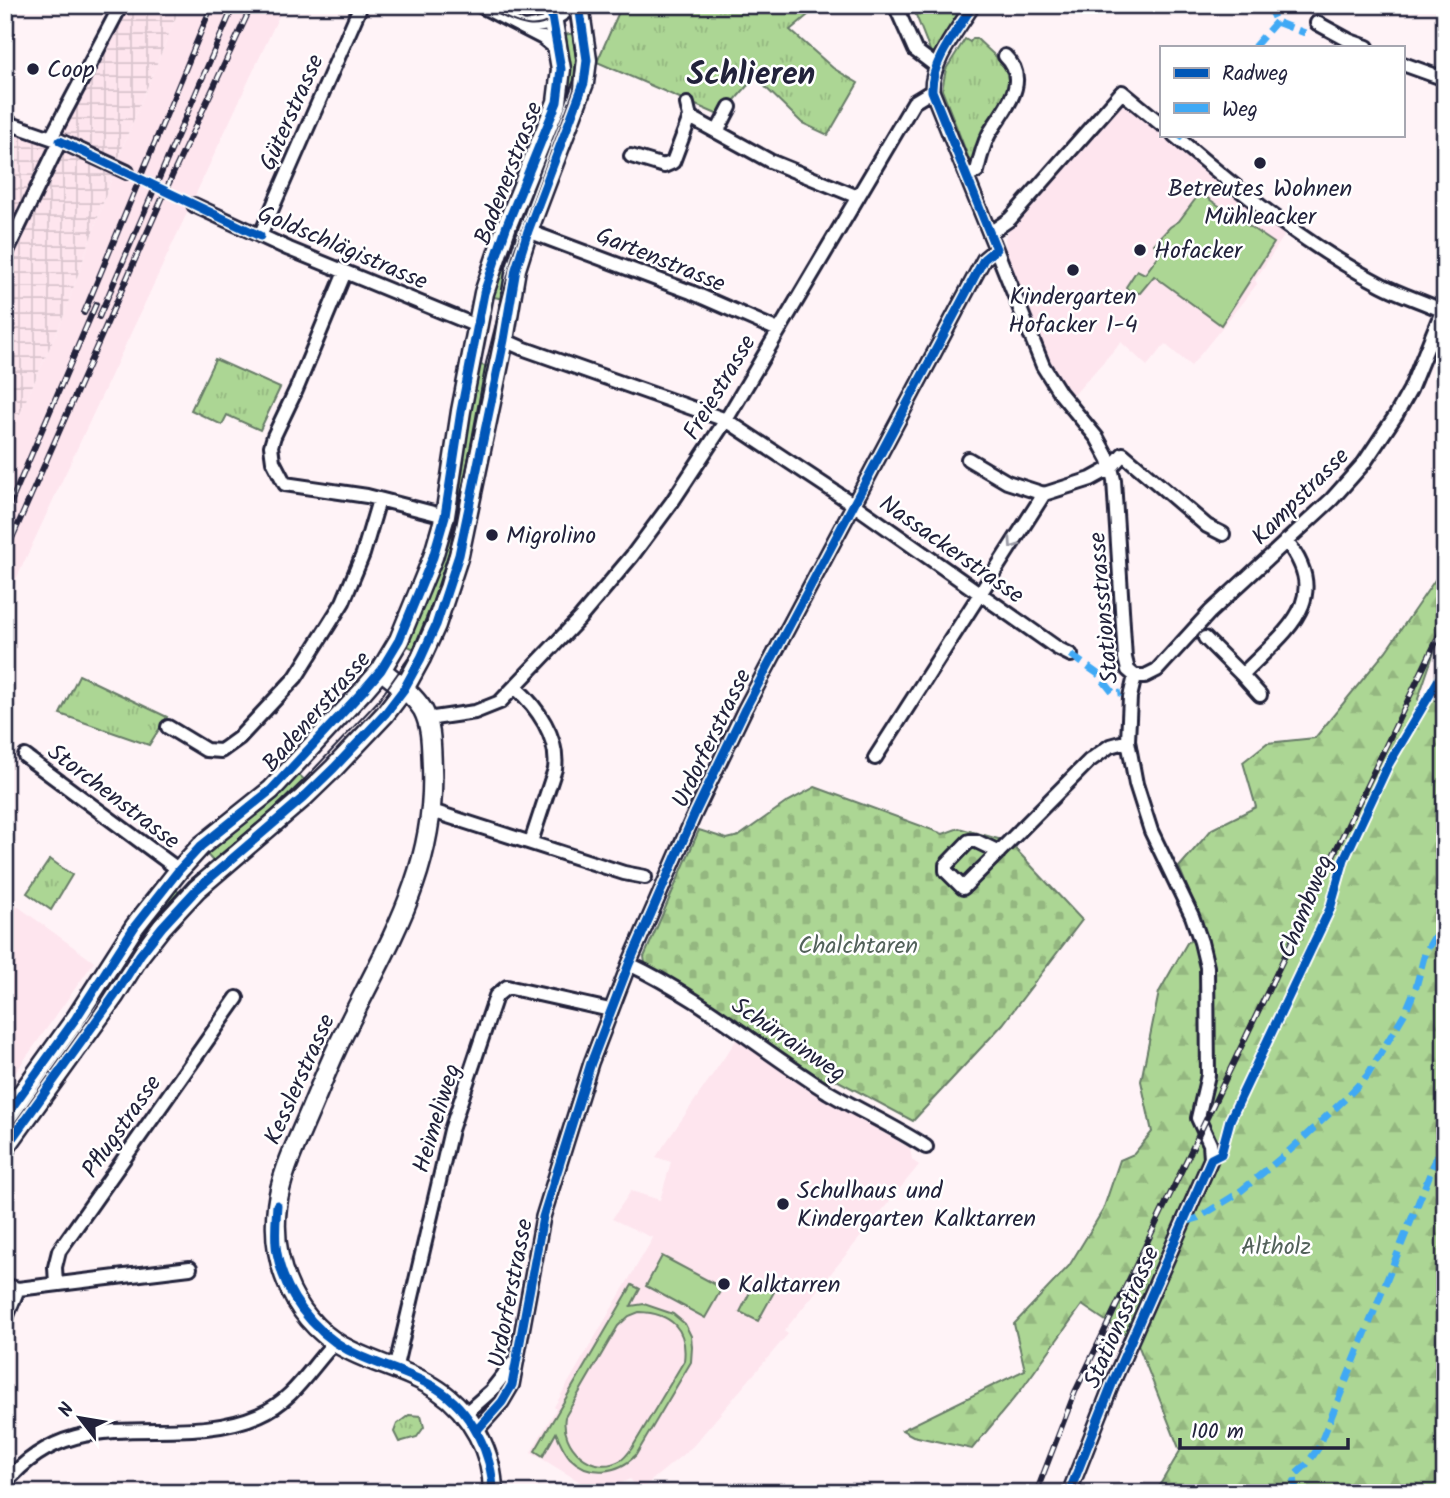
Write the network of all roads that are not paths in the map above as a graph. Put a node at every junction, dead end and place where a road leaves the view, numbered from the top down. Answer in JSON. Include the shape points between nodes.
{"nodes":[{"id":1,"x":121,"y":5,"type":"edge"},
{"id":2,"x":361,"y":5,"type":"edge"},
{"id":3,"x":479,"y":5,"type":"edge"},
{"id":4,"x":578,"y":5,"type":"edge"},
{"id":5,"x":895,"y":5,"type":"edge"},
{"id":6,"x":973,"y":5,"type":"edge"},
{"id":7,"x":551,"y":13,"type":"edge"},
{"id":8,"x":1317,"y":23,"type":"dead end"},
{"id":9,"x":524,"y":28,"type":"junction"},
{"id":10,"x":1364,"y":46,"type":"edge"},
{"id":11,"x":558,"y":50,"type":"junction"},
{"id":12,"x":1005,"y":56,"type":"dead end"},
{"id":13,"x":1404,"y":64,"type":"edge"},
{"id":14,"x":936,"y":66,"type":"junction"},
{"id":15,"x":1445,"y":79,"type":"edge"},
{"id":16,"x":932,"y":91,"type":"junction"},
{"id":17,"x":687,"y":104,"type":"dead end"},
{"id":18,"x":730,"y":107,"type":"dead end"},
{"id":19,"x":690,"y":117,"type":"junction"},
{"id":20,"x":5,"y":121,"type":"edge"},
{"id":21,"x":1160,"y":123,"type":"edge"},
{"id":22,"x":718,"y":132,"type":"junction"},
{"id":23,"x":1175,"y":136,"type":"edge"},
{"id":24,"x":55,"y":139,"type":"junction"},
{"id":25,"x":631,"y":156,"type":"dead end"},
{"id":26,"x":127,"y":172,"type":"tunnel mouth"},
{"id":27,"x":966,"y":176,"type":"junction"},
{"id":28,"x":858,"y":197,"type":"junction"},
{"id":29,"x":194,"y":205,"type":"tunnel mouth"},
{"id":30,"x":528,"y":231,"type":"junction"},
{"id":31,"x":990,"y":233,"type":"junction"},
{"id":32,"x":260,"y":236,"type":"junction"},
{"id":33,"x":996,"y":249,"type":"junction"},
{"id":34,"x":5,"y":255,"type":"edge"},
{"id":35,"x":345,"y":272,"type":"junction"},
{"id":36,"x":1443,"y":307,"type":"edge"},
{"id":37,"x":477,"y":326,"type":"junction"},
{"id":38,"x":778,"y":330,"type":"junction"},
{"id":39,"x":504,"y":340,"type":"junction"},
{"id":40,"x":726,"y":420,"type":"junction"},
{"id":41,"x":968,"y":459,"type":"dead end"},
{"id":42,"x":1111,"y":468,"type":"junction"},
{"id":43,"x":1044,"y":494,"type":"junction"},
{"id":44,"x":379,"y":500,"type":"junction"},
{"id":45,"x":853,"y":504,"type":"junction"},
{"id":46,"x":445,"y":516,"type":"junction"},
{"id":47,"x":1223,"y":534,"type":"dead end"},
{"id":48,"x":1286,"y":541,"type":"junction"},
{"id":49,"x":980,"y":594,"type":"junction"},
{"id":50,"x":1205,"y":638,"type":"dead end"},
{"id":51,"x":1071,"y":655,"type":"dead end"},
{"id":52,"x":381,"y":670,"type":"junction"},
{"id":53,"x":1242,"y":675,"type":"junction"},
{"id":54,"x":1135,"y":676,"type":"junction"},
{"id":55,"x":515,"y":687,"type":"junction"},
{"id":56,"x":404,"y":689,"type":"junction"},
{"id":57,"x":1260,"y":695,"type":"dead end"},
{"id":58,"x":426,"y":719,"type":"junction"},
{"id":59,"x":168,"y":727,"type":"dead end"},
{"id":60,"x":1128,"y":741,"type":"junction"},
{"id":61,"x":25,"y":756,"type":"dead end"},
{"id":62,"x":875,"y":758,"type":"dead end"},
{"id":63,"x":432,"y":811,"type":"junction"},
{"id":64,"x":531,"y":842,"type":"junction"},
{"id":65,"x":999,"y":852,"type":"dead end"},
{"id":66,"x":178,"y":870,"type":"junction"},
{"id":67,"x":645,"y":877,"type":"dead end"},
{"id":68,"x":197,"y":889,"type":"junction"},
{"id":69,"x":629,"y":964,"type":"junction"},
{"id":70,"x":237,"y":998,"type":"dead end"},
{"id":71,"x":610,"y":1010,"type":"junction"},
{"id":72,"x":5,"y":1117,"type":"edge"},
{"id":73,"x":926,"y":1147,"type":"dead end"},
{"id":74,"x":5,"y":1148,"type":"edge"},
{"id":75,"x":190,"y":1268,"type":"dead end"},
{"id":76,"x":56,"y":1284,"type":"junction"},
{"id":77,"x":11,"y":1287,"type":"edge"},
{"id":78,"x":5,"y":1320,"type":"edge"},
{"id":79,"x":335,"y":1342,"type":"junction"},
{"id":80,"x":516,"y":1356,"type":"junction"},
{"id":81,"x":395,"y":1370,"type":"junction"},
{"id":82,"x":465,"y":1414,"type":"junction"},
{"id":83,"x":476,"y":1431,"type":"junction"},
{"id":84,"x":5,"y":1484,"type":"edge"},
{"id":85,"x":493,"y":1493,"type":"edge"},
{"id":86,"x":1069,"y":1493,"type":"edge"}],
"edges":[{"from":1,"to":24,"type":"street"},
{"from":2,"to":32,"type":"street","name":"Güterstrasse"},
{"from":3,"to":9,"type":"street"},
{"from":4,"to":7,"type":"street"},
{"from":4,"to":30,"type":"main road","name":"Badenerstrasse","via":[[587,60],[584,83]]},
{"from":5,"to":14,"type":"street","via":[[915,50]]},
{"from":6,"to":14,"type":"street"},
{"from":7,"to":9,"type":"street","via":[[544,25]]},
{"from":7,"to":11,"type":"main road","name":"Badenerstrasse"},
{"from":8,"to":10,"type":"street"},
{"from":9,"to":11,"type":"street"},
{"from":11,"to":37,"type":"main road","name":"Badenerstrasse","via":[[561,86],[557,102],[501,241]]},
{"from":12,"to":27,"type":"street","via":[[1016,71],[1012,99],[988,136],[977,171]]},
{"from":13,"to":15,"type":"street"},
{"from":14,"to":16,"type":"street"},
{"from":16,"to":27,"type":"street"},
{"from":16,"to":28,"type":"street","name":"Freiestrasse","via":[[914,102]]},
{"from":17,"to":19,"type":"street"},
{"from":18,"to":22,"type":"street"},
{"from":19,"to":22,"type":"street"},
{"from":19,"to":25,"type":"street","via":[[673,162],[664,166]]},
{"from":20,"to":24,"type":"street"},
{"from":21,"to":31,"type":"street","via":[[1122,92],[1010,219]]},
{"from":22,"to":28,"type":"street","via":[[770,161]]},
{"from":23,"to":36,"type":"street","via":[[1305,239],[1385,286]]},
{"from":24,"to":26,"type":"street"},
{"from":24,"to":34,"type":"street"},
{"from":27,"to":31,"type":"street"},
{"from":28,"to":38,"type":"street","name":"Freiestrasse"},
{"from":29,"to":32,"type":"street","name":"Goldschlägistrasse"},
{"from":30,"to":38,"type":"street","name":"Gartenstrasse"},
{"from":30,"to":39,"type":"main road","name":"Badenerstrasse","via":[[516,269]]},
{"from":31,"to":33,"type":"street"},
{"from":32,"to":35,"type":"street","name":"Goldschlägistrasse"},
{"from":33,"to":42,"type":"street","name":"Stationsstrasse","via":[[1050,380],[1097,438]]},
{"from":33,"to":45,"type":"street","name":"Urdorferstrasse","via":[[984,259]]},
{"from":35,"to":37,"type":"street","name":"Goldschlägistrasse"},
{"from":35,"to":44,"type":"street","via":[[274,436],[273,461],[285,484]]},
{"from":36,"to":48,"type":"street","name":"Kampstrasse","via":[[1410,390],[1380,441],[1332,499]]},
{"from":37,"to":39,"type":"main road"},
{"from":37,"to":46,"type":"main road","name":"Badenerstrasse"},
{"from":38,"to":40,"type":"street","name":"Freiestrasse"},
{"from":39,"to":40,"type":"street","name":"Nassackerstrasse"},
{"from":39,"to":56,"type":"main road","name":"Badenerstrasse","via":[[459,555],[436,625]]},
{"from":40,"to":45,"type":"street","name":"Nassackerstrasse"},
{"from":40,"to":55,"type":"street","name":"Freiestrasse","via":[[632,556]]},
{"from":41,"to":43,"type":"street","via":[[1007,482]]},
{"from":42,"to":43,"type":"street"},
{"from":42,"to":47,"type":"street","via":[[1123,454],[1207,526]]},
{"from":42,"to":54,"type":"street","name":"Stationsstrasse","via":[[1125,658]]},
{"from":43,"to":49,"type":"street","one_way":true},
{"from":44,"to":46,"type":"street"},
{"from":44,"to":59,"type":"street","via":[[343,602],[296,677],[248,729],[220,751],[206,750]]},
{"from":45,"to":49,"type":"street","name":"Nassackerstrasse"},
{"from":45,"to":69,"type":"street","name":"Urdorferstrasse","via":[[720,759]]},
{"from":46,"to":52,"type":"main road","name":"Badenerstrasse","via":[[414,608]]},
{"from":48,"to":53,"type":"street","via":[[1306,576],[1302,608]]},
{"from":48,"to":54,"type":"street","name":"Kampstrasse","via":[[1210,612],[1157,670]]},
{"from":49,"to":51,"type":"street","name":"Nassackerstrasse"},
{"from":49,"to":62,"type":"street"},
{"from":50,"to":53,"type":"street"},
{"from":52,"to":56,"type":"main road","name":"Kesslerstrasse"},
{"from":52,"to":66,"type":"main road","name":"Badenerstrasse","via":[[271,790]]},
{"from":53,"to":57,"type":"street"},
{"from":54,"to":60,"type":"street","name":"Stationsstrasse"},
{"from":55,"to":58,"type":"street","name":"Freiestrasse","via":[[486,710]]},
{"from":55,"to":64,"type":"street","via":[[540,713],[556,758]]},
{"from":56,"to":58,"type":"main road","name":"Kesslerstrasse"},
{"from":56,"to":68,"type":"main road","name":"Badenerstrasse","via":[[322,780]]},
{"from":58,"to":63,"type":"main road","name":"Kesslerstrasse"},
{"from":60,"to":65,"type":"street","via":[[1110,746],[1089,761]]},
{"from":60,"to":86,"type":"street","name":"Stationsstrasse","via":[[1142,806],[1192,916],[1207,967],[1208,1075],[1198,1118],[1211,1158]]},
{"from":61,"to":66,"type":"street","name":"Storchenstrasse"},
{"from":63,"to":64,"type":"street"},
{"from":63,"to":79,"type":"main road","name":"Kesslerstrasse","via":[[411,895],[337,1048],[290,1159],[277,1205],[277,1255],[286,1280],[306,1315]]},
{"from":64,"to":67,"type":"street"},
{"from":66,"to":68,"type":"main road"},
{"from":66,"to":72,"type":"main road","name":"Badenerstrasse"},
{"from":68,"to":74,"type":"main road","name":"Badenerstrasse","via":[[147,946]]},
{"from":69,"to":71,"type":"street","name":"Urdorferstrasse"},
{"from":69,"to":73,"type":"street","name":"Schürrainweg","via":[[716,1015],[829,1092]]},
{"from":70,"to":76,"type":"street","name":"Pflugstrasse","via":[[59,1251]]},
{"from":71,"to":80,"type":"street","name":"Urdorferstrasse","via":[[542,1217]]},
{"from":71,"to":81,"type":"street","name":"Heimeliweg","via":[[507,987],[496,996],[450,1130]]},
{"from":75,"to":76,"type":"street"},
{"from":76,"to":77,"type":"street"},
{"from":77,"to":78,"type":"street"},
{"from":79,"to":81,"type":"main road","name":"Kesslerstrasse"},
{"from":79,"to":84,"type":"street","via":[[293,1392],[261,1414],[221,1426],[82,1435],[31,1457]]},
{"from":80,"to":82,"type":"street","name":"Urdorferstrasse","via":[[504,1376]]},
{"from":80,"to":83,"type":"street","name":"Urdorferstrasse","via":[[509,1392]]},
{"from":81,"to":82,"type":"main road","name":"Kesslerstrasse","via":[[435,1388]]},
{"from":82,"to":83,"type":"main road"},
{"from":83,"to":85,"type":"main road","via":[[488,1459]]}]}
